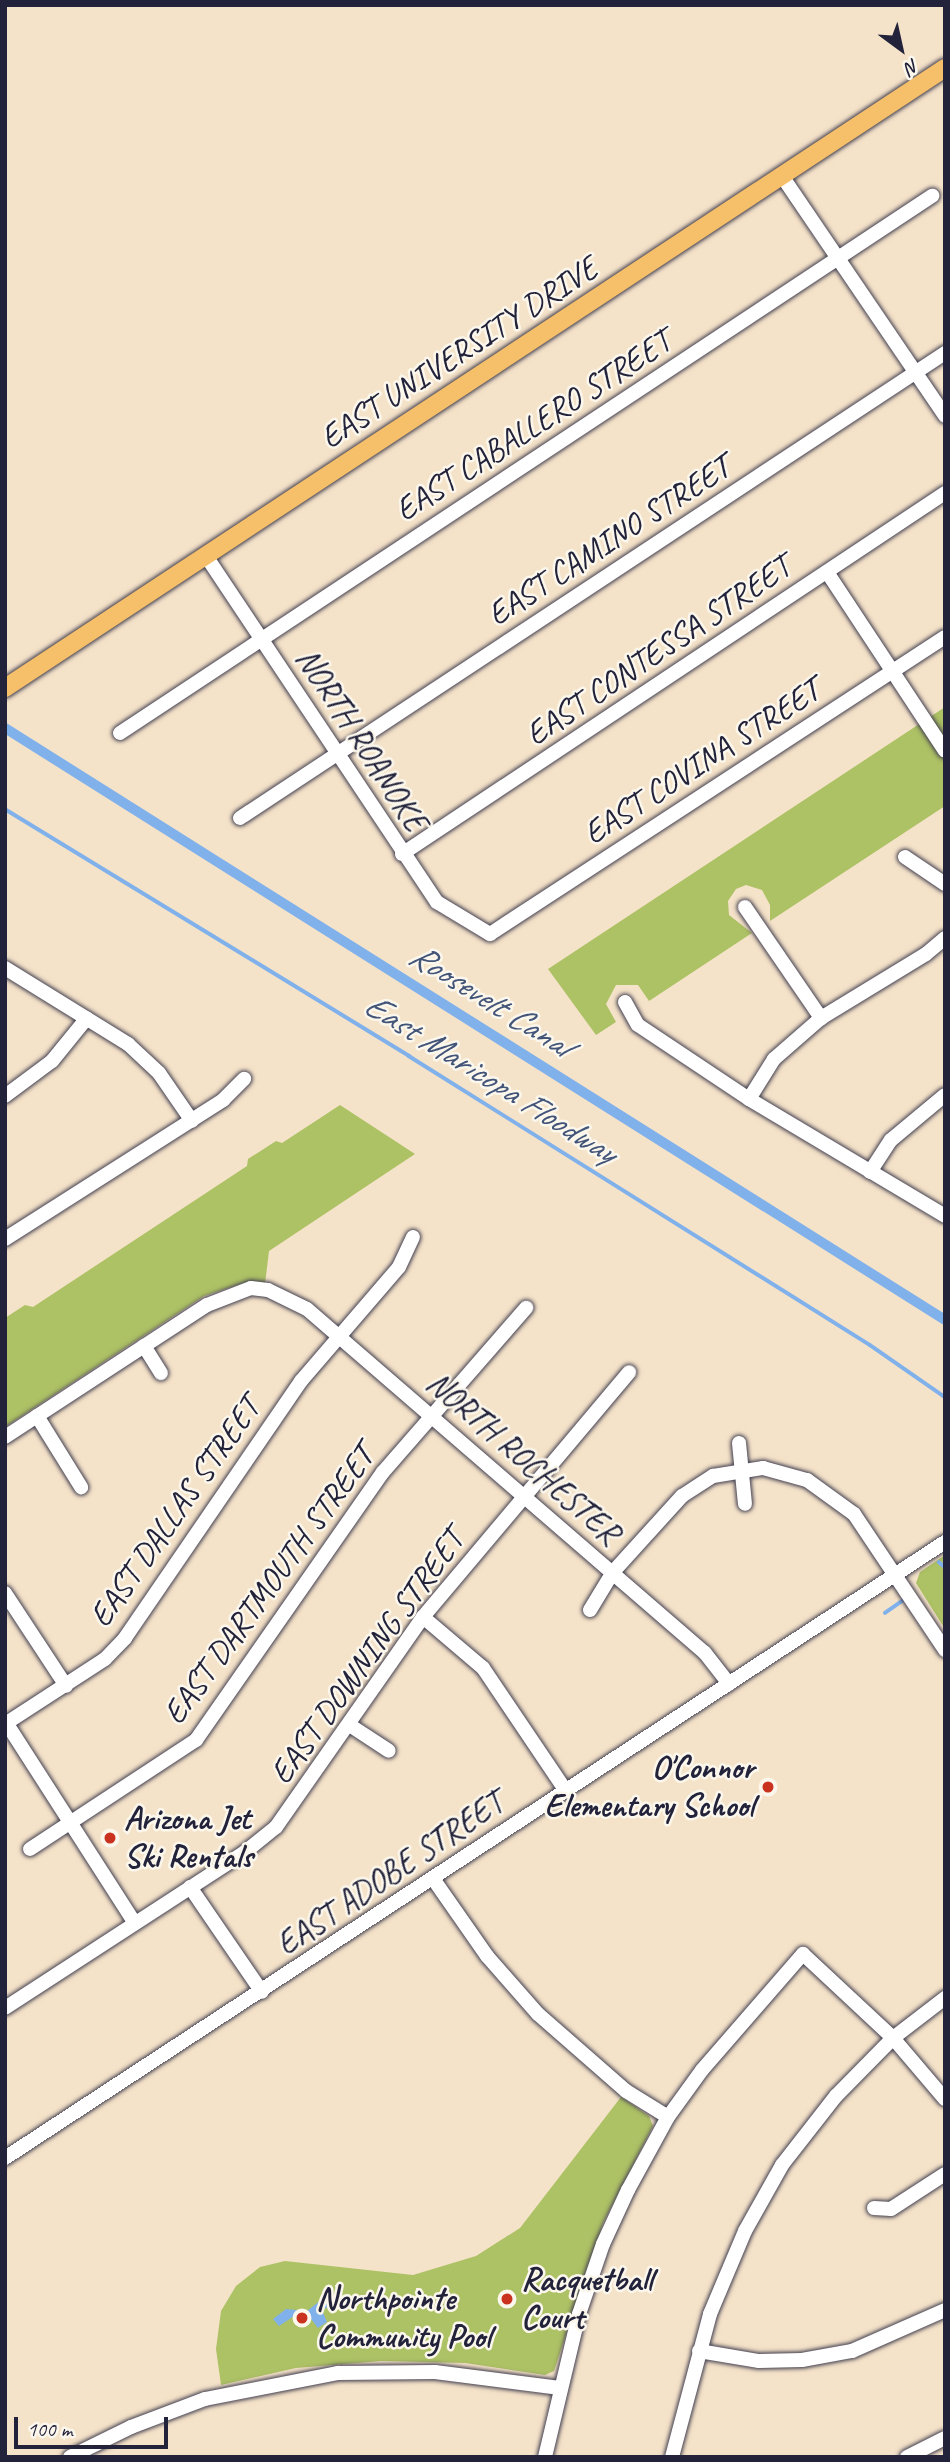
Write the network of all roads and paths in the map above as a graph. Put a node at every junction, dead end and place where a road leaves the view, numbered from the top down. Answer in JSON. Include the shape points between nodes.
{"nodes":[{"id":1,"x":945,"y":68,"type":"edge"},
{"id":2,"x":782,"y":176,"type":"junction"},
{"id":3,"x":932,"y":196,"type":"dead end"},
{"id":4,"x":837,"y":259,"type":"junction"},
{"id":5,"x":945,"y":353,"type":"edge"},
{"id":6,"x":913,"y":374,"type":"junction"},
{"id":7,"x":945,"y":416,"type":"edge"},
{"id":8,"x":945,"y":493,"type":"edge"},
{"id":9,"x":206,"y":556,"type":"junction"},
{"id":10,"x":827,"y":572,"type":"junction"},
{"id":11,"x":945,"y":637,"type":"edge"},
{"id":12,"x":261,"y":639,"type":"junction"},
{"id":13,"x":892,"y":671,"type":"junction"},
{"id":14,"x":5,"y":688,"type":"edge"},
{"id":15,"x":120,"y":733,"type":"dead end"},
{"id":16,"x":945,"y":751,"type":"edge"},
{"id":17,"x":335,"y":754,"type":"junction"},
{"id":18,"x":240,"y":818,"type":"dead end"},
{"id":19,"x":402,"y":854,"type":"junction"},
{"id":20,"x":905,"y":857,"type":"dead end"},
{"id":21,"x":945,"y":884,"type":"edge"},
{"id":22,"x":745,"y":907,"type":"dead end"},
{"id":23,"x":490,"y":934,"type":"joint"},
{"id":24,"x":945,"y":938,"type":"edge"},
{"id":25,"x":5,"y":968,"type":"edge"},
{"id":26,"x":625,"y":1002,"type":"dead end"},
{"id":27,"x":87,"y":1017,"type":"junction"},
{"id":28,"x":821,"y":1018,"type":"junction"},
{"id":29,"x":244,"y":1079,"type":"dead end"},
{"id":30,"x":945,"y":1095,"type":"edge"},
{"id":31,"x":5,"y":1096,"type":"edge"},
{"id":32,"x":749,"y":1099,"type":"junction"},
{"id":33,"x":192,"y":1121,"type":"junction"},
{"id":34,"x":870,"y":1172,"type":"junction"},
{"id":35,"x":945,"y":1216,"type":"edge"},
{"id":36,"x":412,"y":1237,"type":"dead end"},
{"id":37,"x":5,"y":1239,"type":"edge"},
{"id":38,"x":526,"y":1308,"type":"dead end"},
{"id":39,"x":337,"y":1335,"type":"junction"},
{"id":40,"x":144,"y":1346,"type":"junction"},
{"id":41,"x":160,"y":1373,"type":"dead end"},
{"id":42,"x":629,"y":1373,"type":"dead end"},
{"id":43,"x":37,"y":1416,"type":"junction"},
{"id":44,"x":431,"y":1417,"type":"junction"},
{"id":45,"x":5,"y":1437,"type":"edge"},
{"id":46,"x":739,"y":1443,"type":"dead end"},
{"id":47,"x":741,"y":1470,"type":"junction"},
{"id":48,"x":81,"y":1487,"type":"dead end"},
{"id":49,"x":523,"y":1495,"type":"junction"},
{"id":50,"x":745,"y":1504,"type":"dead end"},
{"id":51,"x":945,"y":1542,"type":"edge"},
{"id":52,"x":613,"y":1572,"type":"junction"},
{"id":53,"x":896,"y":1574,"type":"junction"},
{"id":54,"x":5,"y":1593,"type":"edge"},
{"id":55,"x":590,"y":1610,"type":"dead end"},
{"id":56,"x":424,"y":1617,"type":"junction"},
{"id":57,"x":945,"y":1650,"type":"edge"},
{"id":58,"x":729,"y":1684,"type":"junction"},
{"id":59,"x":66,"y":1686,"type":"junction"},
{"id":60,"x":6,"y":1724,"type":"edge"},
{"id":61,"x":351,"y":1726,"type":"junction"},
{"id":62,"x":389,"y":1751,"type":"dead end"},
{"id":63,"x":566,"y":1791,"type":"junction"},
{"id":64,"x":74,"y":1824,"type":"junction"},
{"id":65,"x":30,"y":1849,"type":"dead end"},
{"id":66,"x":434,"y":1880,"type":"junction"},
{"id":67,"x":190,"y":1887,"type":"junction"},
{"id":68,"x":134,"y":1922,"type":"junction"},
{"id":69,"x":262,"y":1992,"type":"junction"},
{"id":70,"x":945,"y":1998,"type":"edge"},
{"id":71,"x":5,"y":2008,"type":"edge"},
{"id":72,"x":893,"y":2038,"type":"junction"},
{"id":73,"x":945,"y":2099,"type":"edge"},
{"id":74,"x":668,"y":2117,"type":"junction"},
{"id":75,"x":5,"y":2158,"type":"edge"},
{"id":76,"x":945,"y":2174,"type":"edge"},
{"id":77,"x":874,"y":2208,"type":"dead end"},
{"id":78,"x":945,"y":2310,"type":"edge"},
{"id":79,"x":699,"y":2351,"type":"junction"},
{"id":80,"x":560,"y":2388,"type":"junction"},
{"id":81,"x":945,"y":2438,"type":"edge"},
{"id":82,"x":70,"y":2457,"type":"edge"},
{"id":83,"x":545,"y":2457,"type":"edge"},
{"id":84,"x":672,"y":2457,"type":"edge"},
{"id":85,"x":908,"y":2457,"type":"edge"}],
"edges":[{"from":1,"to":2,"type":"main road","name":"EAST UNIVERSITY DRIVE"},
{"from":2,"to":4,"type":"street"},
{"from":2,"to":9,"type":"main road","name":"EAST UNIVERSITY DRIVE"},
{"from":3,"to":4,"type":"street","name":"EAST CABALLERO STREET"},
{"from":4,"to":6,"type":"street"},
{"from":4,"to":12,"type":"street","name":"EAST CABALLERO STREET"},
{"from":5,"to":6,"type":"street","name":"EAST CAMINO STREET"},
{"from":6,"to":7,"type":"street"},
{"from":6,"to":17,"type":"street","name":"EAST CAMINO STREET"},
{"from":8,"to":10,"type":"street","name":"EAST CONTESSA STREET"},
{"from":9,"to":12,"type":"street","name":"NORTH ROANOKE"},
{"from":9,"to":14,"type":"main road","name":"EAST UNIVERSITY DRIVE"},
{"from":10,"to":13,"type":"street"},
{"from":10,"to":19,"type":"street","name":"EAST CONTESSA STREET"},
{"from":11,"to":13,"type":"street","name":"EAST COVINA STREET"},
{"from":12,"to":15,"type":"street","name":"EAST CABALLERO STREET"},
{"from":12,"to":17,"type":"street","name":"NORTH ROANOKE"},
{"from":13,"to":16,"type":"street"},
{"from":13,"to":23,"type":"street","name":"EAST COVINA STREET"},
{"from":17,"to":18,"type":"street","name":"EAST CAMINO STREET"},
{"from":17,"to":19,"type":"street","name":"NORTH ROANOKE"},
{"from":19,"to":23,"type":"street","name":"NORTH ROANOKE","via":[[437,902]]},
{"from":20,"to":21,"type":"street"},
{"from":22,"to":28,"type":"street"},
{"from":24,"to":28,"type":"street"},
{"from":25,"to":27,"type":"street"},
{"from":26,"to":32,"type":"street","via":[[638,1025]]},
{"from":27,"to":31,"type":"street","via":[[52,1061]]},
{"from":27,"to":33,"type":"street","via":[[128,1044],[159,1073]]},
{"from":28,"to":32,"type":"street","via":[[774,1059]]},
{"from":29,"to":33,"type":"street"},
{"from":30,"to":34,"type":"street","via":[[891,1140]]},
{"from":32,"to":34,"type":"street"},
{"from":33,"to":37,"type":"street"},
{"from":34,"to":35,"type":"street"},
{"from":36,"to":39,"type":"street","name":"EAST DALLAS STREET","via":[[399,1266]]},
{"from":38,"to":44,"type":"street","name":"EAST DARTMOUTH STREET"},
{"from":39,"to":40,"type":"street","name":"NORTH ROCHESTER","via":[[299,1304],[251,1288],[228,1295]]},
{"from":39,"to":44,"type":"street","name":"NORTH ROCHESTER"},
{"from":39,"to":59,"type":"street","name":"EAST DALLAS STREET","via":[[125,1638],[105,1660]]},
{"from":40,"to":41,"type":"street"},
{"from":40,"to":43,"type":"street"},
{"from":42,"to":49,"type":"street","name":"EAST DOWNING STREET"},
{"from":43,"to":45,"type":"street"},
{"from":43,"to":48,"type":"street"},
{"from":44,"to":49,"type":"street","name":"NORTH ROCHESTER"},
{"from":44,"to":64,"type":"street","name":"EAST DARTMOUTH STREET","via":[[383,1472],[196,1741]]},
{"from":46,"to":47,"type":"street"},
{"from":47,"to":50,"type":"street"},
{"from":47,"to":52,"type":"street","via":[[713,1476],[682,1496]]},
{"from":47,"to":53,"type":"street","via":[[784,1471],[832,1495],[863,1525]]},
{"from":49,"to":52,"type":"street","name":"NORTH ROCHESTER"},
{"from":49,"to":56,"type":"street","name":"EAST DOWNING STREET"},
{"from":51,"to":53,"type":"street","name":"EAST ADOBE STREET"},
{"from":52,"to":55,"type":"street"},
{"from":52,"to":58,"type":"street","name":"NORTH ROCHESTER","via":[[705,1653]]},
{"from":53,"to":57,"type":"street"},
{"from":53,"to":58,"type":"street","name":"EAST ADOBE STREET"},
{"from":54,"to":59,"type":"street"},
{"from":56,"to":61,"type":"street","name":"EAST DOWNING STREET"},
{"from":56,"to":63,"type":"street","via":[[483,1668]]},
{"from":58,"to":63,"type":"street","name":"EAST ADOBE STREET"},
{"from":59,"to":60,"type":"street","name":"EAST DALLAS STREET"},
{"from":60,"to":64,"type":"street"},
{"from":61,"to":62,"type":"street"},
{"from":61,"to":67,"type":"street","name":"EAST DOWNING STREET","via":[[276,1827]]},
{"from":63,"to":66,"type":"street","name":"EAST ADOBE STREET"},
{"from":64,"to":65,"type":"street","name":"EAST DARTMOUTH STREET"},
{"from":64,"to":68,"type":"street"},
{"from":66,"to":69,"type":"street","name":"EAST ADOBE STREET"},
{"from":66,"to":74,"type":"street","via":[[487,1956],[538,2014],[626,2091]]},
{"from":67,"to":68,"type":"street","name":"EAST DOWNING STREET"},
{"from":67,"to":69,"type":"street"},
{"from":68,"to":71,"type":"street","name":"EAST DOWNING STREET"},
{"from":69,"to":75,"type":"street","name":"EAST ADOBE STREET"},
{"from":70,"to":72,"type":"street"},
{"from":72,"to":73,"type":"street"},
{"from":72,"to":74,"type":"street","via":[[803,1954],[724,2042]]},
{"from":72,"to":79,"type":"street","via":[[836,2096],[782,2165],[745,2231]]},
{"from":74,"to":80,"type":"street","via":[[603,2244]]},
{"from":76,"to":77,"type":"street","via":[[891,2209]]},
{"from":78,"to":79,"type":"street","via":[[852,2351],[802,2360],[759,2361]]},
{"from":79,"to":84,"type":"street"},
{"from":80,"to":82,"type":"street","via":[[435,2372],[338,2373],[205,2399]]},
{"from":80,"to":83,"type":"street"},
{"from":81,"to":85,"type":"street"}]}
